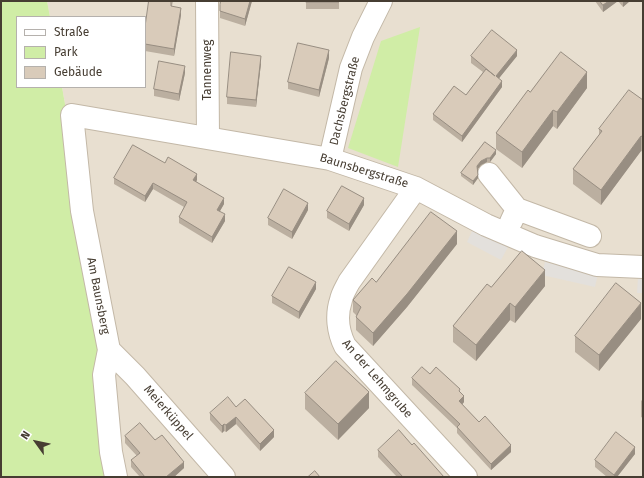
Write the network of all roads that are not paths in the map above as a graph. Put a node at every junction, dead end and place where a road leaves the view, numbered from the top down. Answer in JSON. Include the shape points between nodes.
{"nodes":[{"id":1,"x":208,"y":1,"type":"edge"},
{"id":2,"x":381,"y":1,"type":"edge"},
{"id":3,"x":72,"y":115,"type":"joint"},
{"id":4,"x":208,"y":138,"type":"junction"},
{"id":5,"x":330,"y":158,"type":"junction"},
{"id":6,"x":489,"y":174,"type":"dead end"},
{"id":7,"x":416,"y":188,"type":"junction"},
{"id":8,"x":517,"y":209,"type":"junction"},
{"id":9,"x":506,"y":234,"type":"junction"},
{"id":10,"x":590,"y":236,"type":"dead end"},
{"id":11,"x":643,"y":267,"type":"edge"},
{"id":12,"x":109,"y":350,"type":"junction"},
{"id":13,"x":116,"y":477,"type":"edge"},
{"id":14,"x":224,"y":477,"type":"edge"},
{"id":15,"x":466,"y":477,"type":"edge"}],
"edges":[{"from":1,"to":4,"type":"street","name":"Tannenweg"},
{"from":2,"to":5,"type":"street","name":"Dachsbergstraße","via":[[351,68]]},
{"from":3,"to":4,"type":"street","name":"Baunsbergstraße"},
{"from":3,"to":12,"type":"street","name":"Am Baunsberg","via":[[82,211]]},
{"from":4,"to":5,"type":"street","name":"Baunsbergstraße"},
{"from":5,"to":7,"type":"street","name":"Baunsbergstraße"},
{"from":6,"to":8,"type":"street"},
{"from":7,"to":9,"type":"street","name":"Baunsbergstraße"},
{"from":7,"to":15,"type":"street","name":"An der Lehmgrube","via":[[349,282],[341,299],[338,315],[340,336],[345,346]]},
{"from":8,"to":9,"type":"street"},
{"from":8,"to":10,"type":"street"},
{"from":9,"to":11,"type":"street","name":"Baunsbergstraße","via":[[535,246],[597,265]]},
{"from":12,"to":13,"type":"street","name":"Am Baunsberg","via":[[104,375],[111,452]]},
{"from":12,"to":14,"type":"street","name":"Meierküppel"}]}
